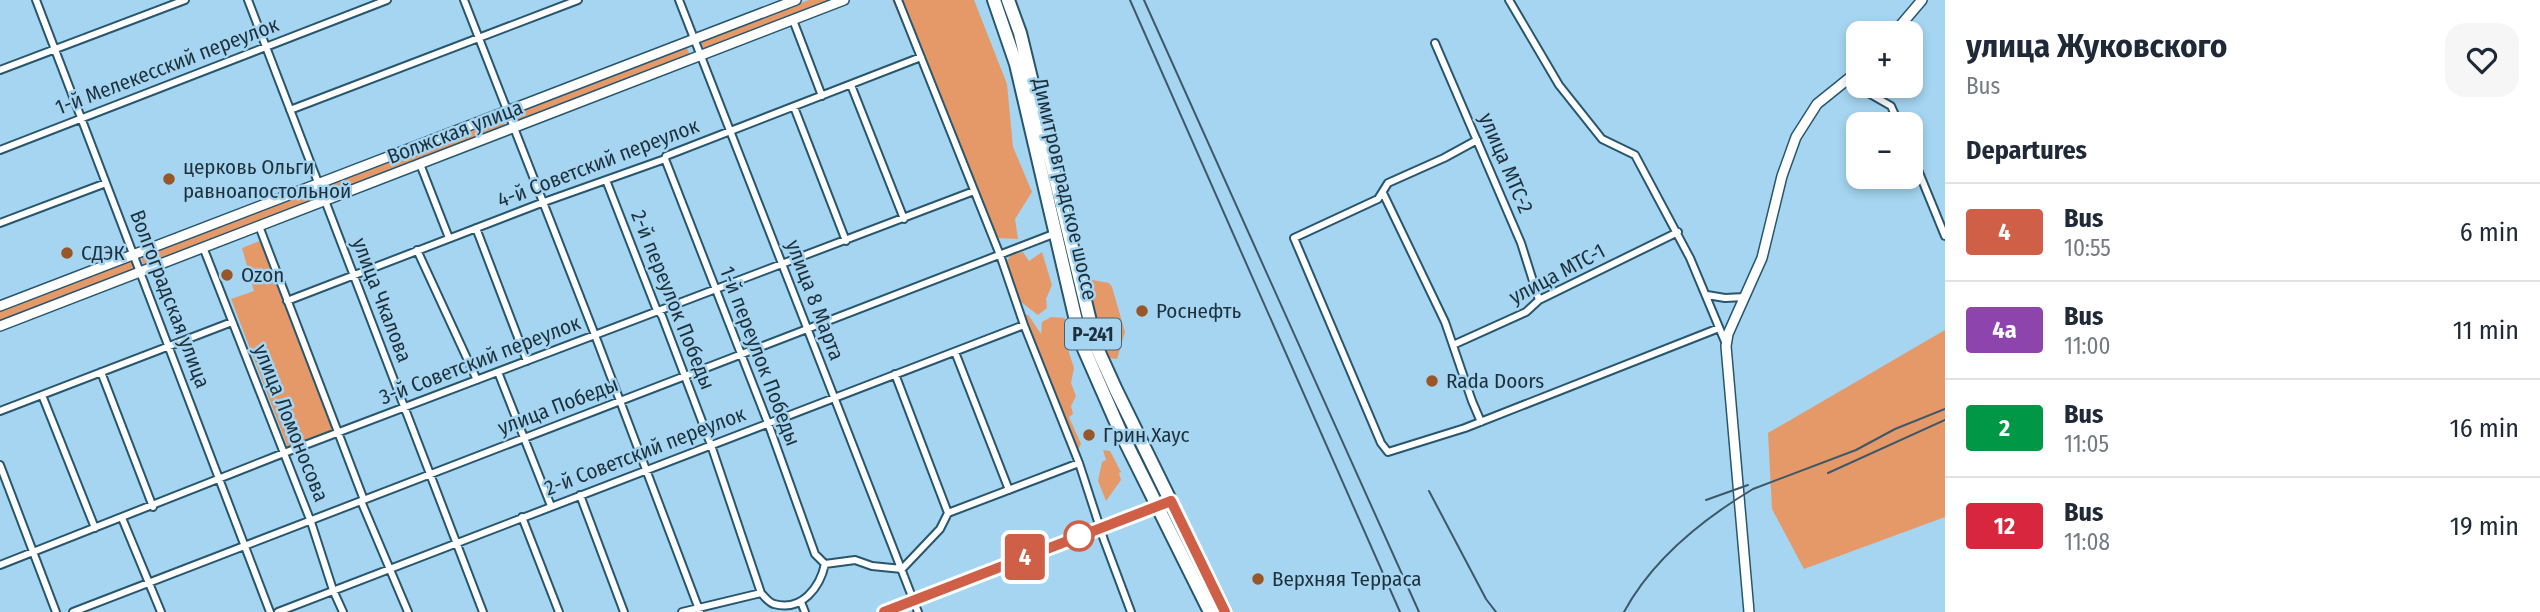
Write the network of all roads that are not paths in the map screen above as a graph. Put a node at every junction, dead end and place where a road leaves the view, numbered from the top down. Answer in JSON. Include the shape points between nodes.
{"nodes":[{"id":1,"x":36,"y":0,"type":"edge"},
{"id":2,"x":185,"y":0,"type":"edge"},
{"id":3,"x":248,"y":0,"type":"edge"},
{"id":4,"x":387,"y":0,"type":"edge"},
{"id":5,"x":464,"y":0,"type":"edge"},
{"id":6,"x":578,"y":0,"type":"edge"},
{"id":7,"x":679,"y":0,"type":"edge"},
{"id":8,"x":796,"y":0,"type":"edge"},
{"id":9,"x":844,"y":0,"type":"edge"},
{"id":10,"x":898,"y":0,"type":"edge"},
{"id":11,"x":994,"y":0,"type":"edge"},
{"id":12,"x":1008,"y":0,"type":"edge"},
{"id":13,"x":1509,"y":0,"type":"edge"},
{"id":14,"x":1922,"y":0,"type":"edge"},
{"id":15,"x":793,"y":20,"type":"junction"},
{"id":16,"x":1904,"y":21,"type":"edge"},
{"id":17,"x":479,"y":38,"type":"junction"},
{"id":18,"x":695,"y":39,"type":"junction"},
{"id":19,"x":1435,"y":43,"type":"dead end"},
{"id":20,"x":266,"y":47,"type":"junction"},
{"id":21,"x":55,"y":50,"type":"junction"},
{"id":22,"x":701,"y":55,"type":"junction"},
{"id":23,"x":921,"y":57,"type":"junction"},
{"id":24,"x":0,"y":70,"type":"edge"},
{"id":25,"x":1846,"y":83,"type":"edge"},
{"id":26,"x":851,"y":85,"type":"junction"},
{"id":27,"x":822,"y":96,"type":"junction"},
{"id":28,"x":1877,"y":98,"type":"edge"},
{"id":29,"x":794,"y":107,"type":"junction"},
{"id":30,"x":508,"y":109,"type":"junction"},
{"id":31,"x":290,"y":110,"type":"junction"},
{"id":32,"x":1894,"y":112,"type":"edge"},
{"id":33,"x":82,"y":119,"type":"junction"},
{"id":34,"x":515,"y":127,"type":"junction"},
{"id":35,"x":731,"y":131,"type":"junction"},
{"id":36,"x":1477,"y":140,"type":"junction"},
{"id":37,"x":0,"y":150,"type":"edge"},
{"id":38,"x":665,"y":159,"type":"junction"},
{"id":39,"x":420,"y":164,"type":"junction"},
{"id":40,"x":606,"y":180,"type":"junction"},
{"id":41,"x":1923,"y":182,"type":"edge"},
{"id":42,"x":106,"y":183,"type":"junction"},
{"id":43,"x":318,"y":183,"type":"junction"},
{"id":44,"x":974,"y":191,"type":"junction"},
{"id":45,"x":1383,"y":193,"type":"junction"},
{"id":46,"x":325,"y":200,"type":"junction"},
{"id":47,"x":544,"y":202,"type":"junction"},
{"id":48,"x":904,"y":219,"type":"junction"},
{"id":49,"x":0,"y":223,"type":"edge"},
{"id":50,"x":258,"y":226,"type":"junction"},
{"id":51,"x":476,"y":228,"type":"junction"},
{"id":52,"x":1678,"y":232,"type":"junction"},
{"id":53,"x":1056,"y":233,"type":"junction"},
{"id":54,"x":1945,"y":236,"type":"edge"},
{"id":55,"x":449,"y":238,"type":"junction"},
{"id":56,"x":846,"y":241,"type":"junction"},
{"id":57,"x":203,"y":247,"type":"junction"},
{"id":58,"x":417,"y":250,"type":"junction"},
{"id":59,"x":134,"y":254,"type":"junction"},
{"id":60,"x":1000,"y":255,"type":"junction"},
{"id":61,"x":783,"y":265,"type":"junction"},
{"id":62,"x":141,"y":272,"type":"junction"},
{"id":63,"x":354,"y":275,"type":"junction"},
{"id":64,"x":716,"y":289,"type":"junction"},
{"id":65,"x":1707,"y":295,"type":"junction"},
{"id":66,"x":1745,"y":296,"type":"junction"},
{"id":67,"x":1539,"y":300,"type":"junction"},
{"id":68,"x":287,"y":301,"type":"junction"},
{"id":69,"x":0,"y":306,"type":"edge"},
{"id":70,"x":659,"y":312,"type":"junction"},
{"id":71,"x":232,"y":322,"type":"junction"},
{"id":72,"x":1024,"y":325,"type":"junction"},
{"id":73,"x":0,"y":326,"type":"edge"},
{"id":74,"x":1719,"y":328,"type":"junction"},
{"id":75,"x":807,"y":331,"type":"junction"},
{"id":76,"x":595,"y":335,"type":"junction"},
{"id":77,"x":1452,"y":345,"type":"junction"},
{"id":78,"x":169,"y":346,"type":"junction"},
{"id":79,"x":1726,"y":346,"type":"junction"},
{"id":80,"x":955,"y":352,"type":"junction"},
{"id":81,"x":740,"y":355,"type":"junction"},
{"id":82,"x":527,"y":361,"type":"junction"},
{"id":83,"x":101,"y":372,"type":"junction"},
{"id":84,"x":498,"y":372,"type":"junction"},
{"id":85,"x":895,"y":374,"type":"junction"},
{"id":86,"x":685,"y":376,"type":"junction"},
{"id":87,"x":477,"y":380,"type":"junction"},
{"id":88,"x":42,"y":395,"type":"junction"},
{"id":89,"x":835,"y":398,"type":"junction"},
{"id":90,"x":620,"y":401,"type":"junction"},
{"id":91,"x":405,"y":408,"type":"junction"},
{"id":92,"x":0,"y":411,"type":"edge"},
{"id":93,"x":1481,"y":422,"type":"junction"},
{"id":94,"x":768,"y":423,"type":"junction"},
{"id":95,"x":338,"y":433,"type":"junction"},
{"id":96,"x":524,"y":438,"type":"junction"},
{"id":97,"x":711,"y":445,"type":"junction"},
{"id":98,"x":284,"y":453,"type":"junction"},
{"id":99,"x":1079,"y":463,"type":"junction"},
{"id":100,"x":0,"y":465,"type":"edge"},
{"id":101,"x":647,"y":469,"type":"junction"},
{"id":102,"x":430,"y":475,"type":"junction"},
{"id":103,"x":220,"y":478,"type":"junction"},
{"id":104,"x":1009,"y":490,"type":"junction"},
{"id":105,"x":580,"y":495,"type":"junction"},
{"id":106,"x":363,"y":500,"type":"junction"},
{"id":107,"x":1171,"y":501,"type":"junction"},
{"id":108,"x":551,"y":506,"type":"junction"},
{"id":109,"x":1157,"y":506,"type":"junction"},
{"id":110,"x":153,"y":507,"type":"junction"},
{"id":111,"x":948,"y":513,"type":"junction"},
{"id":112,"x":522,"y":517,"type":"junction"},
{"id":113,"x":122,"y":518,"type":"junction"},
{"id":114,"x":311,"y":522,"type":"junction"},
{"id":115,"x":94,"y":528,"type":"junction"},
{"id":116,"x":1100,"y":528,"type":"junction"},
{"id":117,"x":456,"y":542,"type":"junction"},
{"id":118,"x":247,"y":545,"type":"junction"},
{"id":119,"x":33,"y":551,"type":"junction"},
{"id":120,"x":825,"y":564,"type":"junction"},
{"id":121,"x":0,"y":565,"type":"edge"},
{"id":122,"x":388,"y":569,"type":"junction"},
{"id":123,"x":902,"y":569,"type":"junction"},
{"id":124,"x":149,"y":583,"type":"junction"},
{"id":125,"x":333,"y":590,"type":"junction"},
{"id":126,"x":761,"y":593,"type":"junction"},
{"id":127,"x":914,"y":600,"type":"junction"},
{"id":128,"x":801,"y":602,"type":"junction"},
{"id":129,"x":699,"y":609,"type":"edge"},
{"id":130,"x":56,"y":612,"type":"edge"},
{"id":131,"x":73,"y":612,"type":"edge"},
{"id":132,"x":161,"y":612,"type":"edge"},
{"id":133,"x":270,"y":612,"type":"edge"},
{"id":134,"x":278,"y":612,"type":"edge"},
{"id":135,"x":343,"y":612,"type":"edge"},
{"id":136,"x":408,"y":612,"type":"edge"},
{"id":137,"x":483,"y":612,"type":"edge"},
{"id":138,"x":559,"y":612,"type":"edge"},
{"id":139,"x":624,"y":612,"type":"edge"},
{"id":140,"x":682,"y":612,"type":"edge"},
{"id":141,"x":804,"y":612,"type":"edge"},
{"id":142,"x":884,"y":612,"type":"edge"},
{"id":143,"x":918,"y":612,"type":"edge"},
{"id":144,"x":1131,"y":612,"type":"edge"},
{"id":145,"x":1210,"y":612,"type":"edge"},
{"id":146,"x":1225,"y":612,"type":"edge"},
{"id":147,"x":1749,"y":612,"type":"edge"}],
"edges":[{"from":1,"to":21,"type":"street","name":"Волгоградская улица"},
{"from":2,"to":21,"type":"street"},
{"from":3,"to":20,"type":"street","name":"улица Чкалова"},
{"from":4,"to":20,"type":"street","name":"1-й Мелекесский переулок"},
{"from":5,"to":17,"type":"street"},
{"from":6,"to":17,"type":"street"},
{"from":7,"to":18,"type":"street","name":"улица 8 Марта"},
{"from":8,"to":18,"type":"main road","name":"Волжская улица"},
{"from":9,"to":15,"type":"main road","name":"Волжская улица"},
{"from":10,"to":23,"type":"street"},
{"from":11,"to":53,"type":"highway","name":"Димитровградское шоссе","number":"Р-241","via":[[1016,64]]},
{"from":12,"to":107,"type":"highway","name":"Димитровградское шоссе","number":"Р-241","via":[[1096,346]]},
{"from":13,"to":52,"type":"street","via":[[1559,85],[1602,139],[1634,155]]},
{"from":14,"to":16,"type":"main road"},
{"from":15,"to":22,"type":"main road","name":"Волжская улица"},
{"from":15,"to":27,"type":"street"},
{"from":17,"to":30,"type":"street"},
{"from":17,"to":31,"type":"street"},
{"from":18,"to":22,"type":"street","name":"улица 8 Марта"},
{"from":18,"to":30,"type":"main road","name":"Волжская улица"},
{"from":19,"to":36,"type":"street","name":"улица МТС-2"},
{"from":20,"to":31,"type":"street","name":"улица Чкалова"},
{"from":20,"to":33,"type":"street","name":"1-й Мелекесский переулок"},
{"from":21,"to":24,"type":"street"},
{"from":21,"to":33,"type":"street","name":"Волгоградская улица"},
{"from":22,"to":34,"type":"main road","name":"Волжская улица"},
{"from":22,"to":35,"type":"street","name":"улица 8 Марта"},
{"from":23,"to":26,"type":"street","name":"4-й Советский переулок"},
{"from":23,"to":44,"type":"street"},
{"from":25,"to":66,"type":"main road","via":[[1817,104],[1797,137],[1782,176],[1769,236]]},
{"from":26,"to":27,"type":"street","name":"4-й Советский переулок"},
{"from":26,"to":48,"type":"street"},
{"from":27,"to":29,"type":"street","name":"4-й Советский переулок"},
{"from":28,"to":32,"type":"street"},
{"from":29,"to":35,"type":"street","name":"4-й Советский переулок"},
{"from":29,"to":56,"type":"street"},
{"from":30,"to":34,"type":"street"},
{"from":30,"to":43,"type":"main road","name":"Волжская улица"},
{"from":31,"to":43,"type":"street","name":"улица Чкалова"},
{"from":33,"to":37,"type":"street","name":"1-й Мелекесский переулок"},
{"from":33,"to":42,"type":"street","name":"Волгоградская улица"},
{"from":34,"to":39,"type":"main road","name":"Волжская улица"},
{"from":34,"to":47,"type":"street"},
{"from":35,"to":38,"type":"street","name":"4-й Советский переулок"},
{"from":35,"to":61,"type":"street","name":"улица 8 Марта"},
{"from":36,"to":45,"type":"street","via":[[1388,183]]},
{"from":36,"to":67,"type":"street","name":"улица МТС-2","via":[[1521,243]]},
{"from":38,"to":40,"type":"street","name":"4-й Советский переулок"},
{"from":38,"to":64,"type":"street","name":"1-й переулок Победы"},
{"from":39,"to":46,"type":"main road","name":"Волжская улица"},
{"from":39,"to":55,"type":"street"},
{"from":40,"to":47,"type":"street","name":"4-й Советский переулок"},
{"from":40,"to":70,"type":"street","name":"2-й переулок Победы"},
{"from":41,"to":54,"type":"street"},
{"from":42,"to":49,"type":"street"},
{"from":42,"to":59,"type":"street","name":"Волгоградская улица"},
{"from":43,"to":46,"type":"street","name":"улица Чкалова"},
{"from":43,"to":59,"type":"main road","name":"Волжская улица"},
{"from":44,"to":48,"type":"street","name":"3-й Советский переулок"},
{"from":44,"to":60,"type":"street"},
{"from":45,"to":77,"type":"street"},
{"from":45,"to":93,"type":"street","via":[[1294,238],[1381,443],[1388,452]]},
{"from":46,"to":50,"type":"main road","name":"Волжская улица"},
{"from":46,"to":63,"type":"street","name":"улица Чкалова"},
{"from":47,"to":51,"type":"street","name":"4-й Советский переулок"},
{"from":47,"to":76,"type":"street"},
{"from":48,"to":56,"type":"street","name":"3-й Советский переулок"},
{"from":50,"to":57,"type":"main road","name":"Волжская улица"},
{"from":50,"to":68,"type":"street","name":"улица Ломоносова"},
{"from":51,"to":55,"type":"street","name":"4-й Советский переулок"},
{"from":51,"to":82,"type":"street"},
{"from":52,"to":65,"type":"street"},
{"from":52,"to":67,"type":"street","name":"улица МТС-1"},
{"from":53,"to":60,"type":"street","name":"улица Победы"},
{"from":53,"to":109,"type":"highway","name":"Димитровградское шоссе","number":"Р-241","via":[[1080,342]]},
{"from":55,"to":58,"type":"street","name":"4-й Советский переулок"},
{"from":56,"to":61,"type":"street","name":"3-й Советский переулок"},
{"from":57,"to":62,"type":"main road","name":"Волжская улица"},
{"from":57,"to":71,"type":"street","name":"улица Ломоносова"},
{"from":58,"to":63,"type":"street","name":"4-й Советский переулок"},
{"from":58,"to":87,"type":"street"},
{"from":59,"to":62,"type":"street","name":"Волгоградская улица"},
{"from":59,"to":69,"type":"main road","name":"Волжская улица"},
{"from":60,"to":72,"type":"street"},
{"from":60,"to":75,"type":"street","name":"улица Победы"},
{"from":61,"to":64,"type":"street","name":"3-й Советский переулок"},
{"from":61,"to":75,"type":"street","name":"улица 8 Марта"},
{"from":62,"to":73,"type":"main road","name":"Волжская улица"},
{"from":62,"to":78,"type":"street","name":"Волгоградская улица"},
{"from":63,"to":68,"type":"street","name":"4-й Советский переулок"},
{"from":63,"to":91,"type":"street","name":"улица Чкалова"},
{"from":64,"to":70,"type":"street","name":"3-й Советский переулок"},
{"from":64,"to":81,"type":"street","name":"1-й переулок Победы"},
{"from":65,"to":66,"type":"street"},
{"from":65,"to":74,"type":"street"},
{"from":66,"to":79,"type":"main road"},
{"from":67,"to":77,"type":"street","name":"улица МТС-1","via":[[1526,312]]},
{"from":68,"to":95,"type":"street","name":"улица Ломоносова"},
{"from":70,"to":76,"type":"street","name":"3-й Советский переулок"},
{"from":70,"to":86,"type":"street","name":"2-й переулок Победы"},
{"from":71,"to":78,"type":"street"},
{"from":71,"to":98,"type":"street","name":"улица Ломоносова"},
{"from":72,"to":80,"type":"street","name":"2-й Советский переулок"},
{"from":72,"to":99,"type":"street"},
{"from":74,"to":79,"type":"street"},
{"from":74,"to":93,"type":"street"},
{"from":75,"to":81,"type":"street","name":"улица Победы"},
{"from":75,"to":89,"type":"street","name":"улица 8 Марта"},
{"from":76,"to":82,"type":"street","name":"3-й Советский переулок"},
{"from":76,"to":90,"type":"street"},
{"from":77,"to":93,"type":"street"},
{"from":78,"to":83,"type":"street"},
{"from":78,"to":103,"type":"street","name":"Волгоградская улица"},
{"from":79,"to":147,"type":"main road"},
{"from":80,"to":85,"type":"street","name":"2-й Советский переулок"},
{"from":80,"to":104,"type":"street"},
{"from":81,"to":86,"type":"street","name":"улица Победы"},
{"from":81,"to":94,"type":"street","name":"1-й переулок Победы"},
{"from":82,"to":84,"type":"street","name":"3-й Советский переулок"},
{"from":83,"to":88,"type":"street"},
{"from":83,"to":110,"type":"street"},
{"from":84,"to":87,"type":"street","name":"3-й Советский переулок"},
{"from":84,"to":96,"type":"street"},
{"from":85,"to":89,"type":"street","name":"2-й Советский переулок"},
{"from":85,"to":111,"type":"street"},
{"from":86,"to":90,"type":"street","name":"улица Победы"},
{"from":86,"to":97,"type":"street","name":"2-й переулок Победы"},
{"from":87,"to":91,"type":"street","name":"3-й Советский переулок"},
{"from":88,"to":92,"type":"street"},
{"from":88,"to":115,"type":"street"},
{"from":89,"to":94,"type":"street","name":"2-й Советский переулок"},
{"from":89,"to":123,"type":"street","name":"улица 8 Марта"},
{"from":90,"to":96,"type":"street","name":"улица Победы"},
{"from":90,"to":101,"type":"street"},
{"from":91,"to":95,"type":"street","name":"3-й Советский переулок"},
{"from":91,"to":102,"type":"street","name":"улица Чкалова"},
{"from":94,"to":97,"type":"street","name":"2-й Советский переулок"},
{"from":94,"to":120,"type":"street","name":"1-й переулок Победы","via":[[815,554]]},
{"from":95,"to":98,"type":"street","name":"3-й Советский переулок"},
{"from":95,"to":106,"type":"street","name":"улица Ломоносова"},
{"from":96,"to":102,"type":"street","name":"улица Победы"},
{"from":96,"to":108,"type":"street"},
{"from":97,"to":101,"type":"street","name":"2-й Советский переулок"},
{"from":97,"to":126,"type":"street","name":"2-й переулок Победы"},
{"from":98,"to":103,"type":"street","name":"3-й Советский переулок"},
{"from":98,"to":114,"type":"street","name":"улица Ломоносова"},
{"from":99,"to":104,"type":"street"},
{"from":99,"to":116,"type":"street"},
{"from":100,"to":119,"type":"street"},
{"from":101,"to":105,"type":"street","name":"2-й Советский переулок"},
{"from":101,"to":129,"type":"street"},
{"from":102,"to":106,"type":"street","name":"улица Победы"},
{"from":102,"to":117,"type":"street","name":"улица Чкалова"},
{"from":103,"to":110,"type":"street","name":"3-й Советский переулок"},
{"from":103,"to":118,"type":"street","name":"Волгоградская улица"},
{"from":104,"to":111,"type":"street"},
{"from":105,"to":108,"type":"street","name":"2-й Советский переулок"},
{"from":105,"to":139,"type":"street"},
{"from":106,"to":114,"type":"street","name":"улица Победы"},
{"from":106,"to":122,"type":"street","name":"улица Ломоносова"},
{"from":107,"to":109,"type":"highway"},
{"from":107,"to":146,"type":"highway","name":"Димитровградское шоссе","number":"Р-241"},
{"from":108,"to":112,"type":"street","name":"2-й Советский переулок"},
{"from":109,"to":116,"type":"main road"},
{"from":109,"to":145,"type":"highway","name":"Димитровградское шоссе","number":"Р-241"},
{"from":110,"to":113,"type":"street","name":"3-й Советский переулок"},
{"from":111,"to":123,"type":"street","via":[[940,529]]},
{"from":112,"to":117,"type":"street","name":"2-й Советский переулок"},
{"from":112,"to":138,"type":"street"},
{"from":113,"to":115,"type":"street","name":"3-й Советский переулок"},
{"from":113,"to":124,"type":"street"},
{"from":114,"to":118,"type":"street","name":"улица Победы"},
{"from":114,"to":125,"type":"street","name":"улица Ломоносова"},
{"from":115,"to":119,"type":"street","name":"3-й Советский переулок"},
{"from":116,"to":127,"type":"main road"},
{"from":116,"to":144,"type":"street"},
{"from":117,"to":122,"type":"street","name":"2-й Советский переулок"},
{"from":117,"to":137,"type":"street","name":"улица Чкалова"},
{"from":118,"to":124,"type":"street","name":"улица Победы"},
{"from":118,"to":133,"type":"street","name":"Волгоградская улица"},
{"from":119,"to":121,"type":"street","name":"3-й Советский переулок"},
{"from":119,"to":130,"type":"street"},
{"from":120,"to":123,"type":"street","via":[[855,560]]},
{"from":120,"to":128,"type":"street","via":[[811,597]]},
{"from":122,"to":125,"type":"street","name":"2-й Советский переулок"},
{"from":122,"to":136,"type":"street","name":"улица Ломоносова"},
{"from":123,"to":127,"type":"street","name":"улица 8 Марта"},
{"from":124,"to":131,"type":"street","name":"улица Победы"},
{"from":124,"to":132,"type":"street"},
{"from":125,"to":134,"type":"street","name":"2-й Советский переулок"},
{"from":125,"to":135,"type":"street","name":"улица Ломоносова"},
{"from":126,"to":128,"type":"street","via":[[774,604]]},
{"from":126,"to":129,"type":"street"},
{"from":127,"to":142,"type":"main road"},
{"from":127,"to":143,"type":"street","name":"улица 8 Марта"},
{"from":128,"to":141,"type":"street"},
{"from":129,"to":140,"type":"street"}]}
